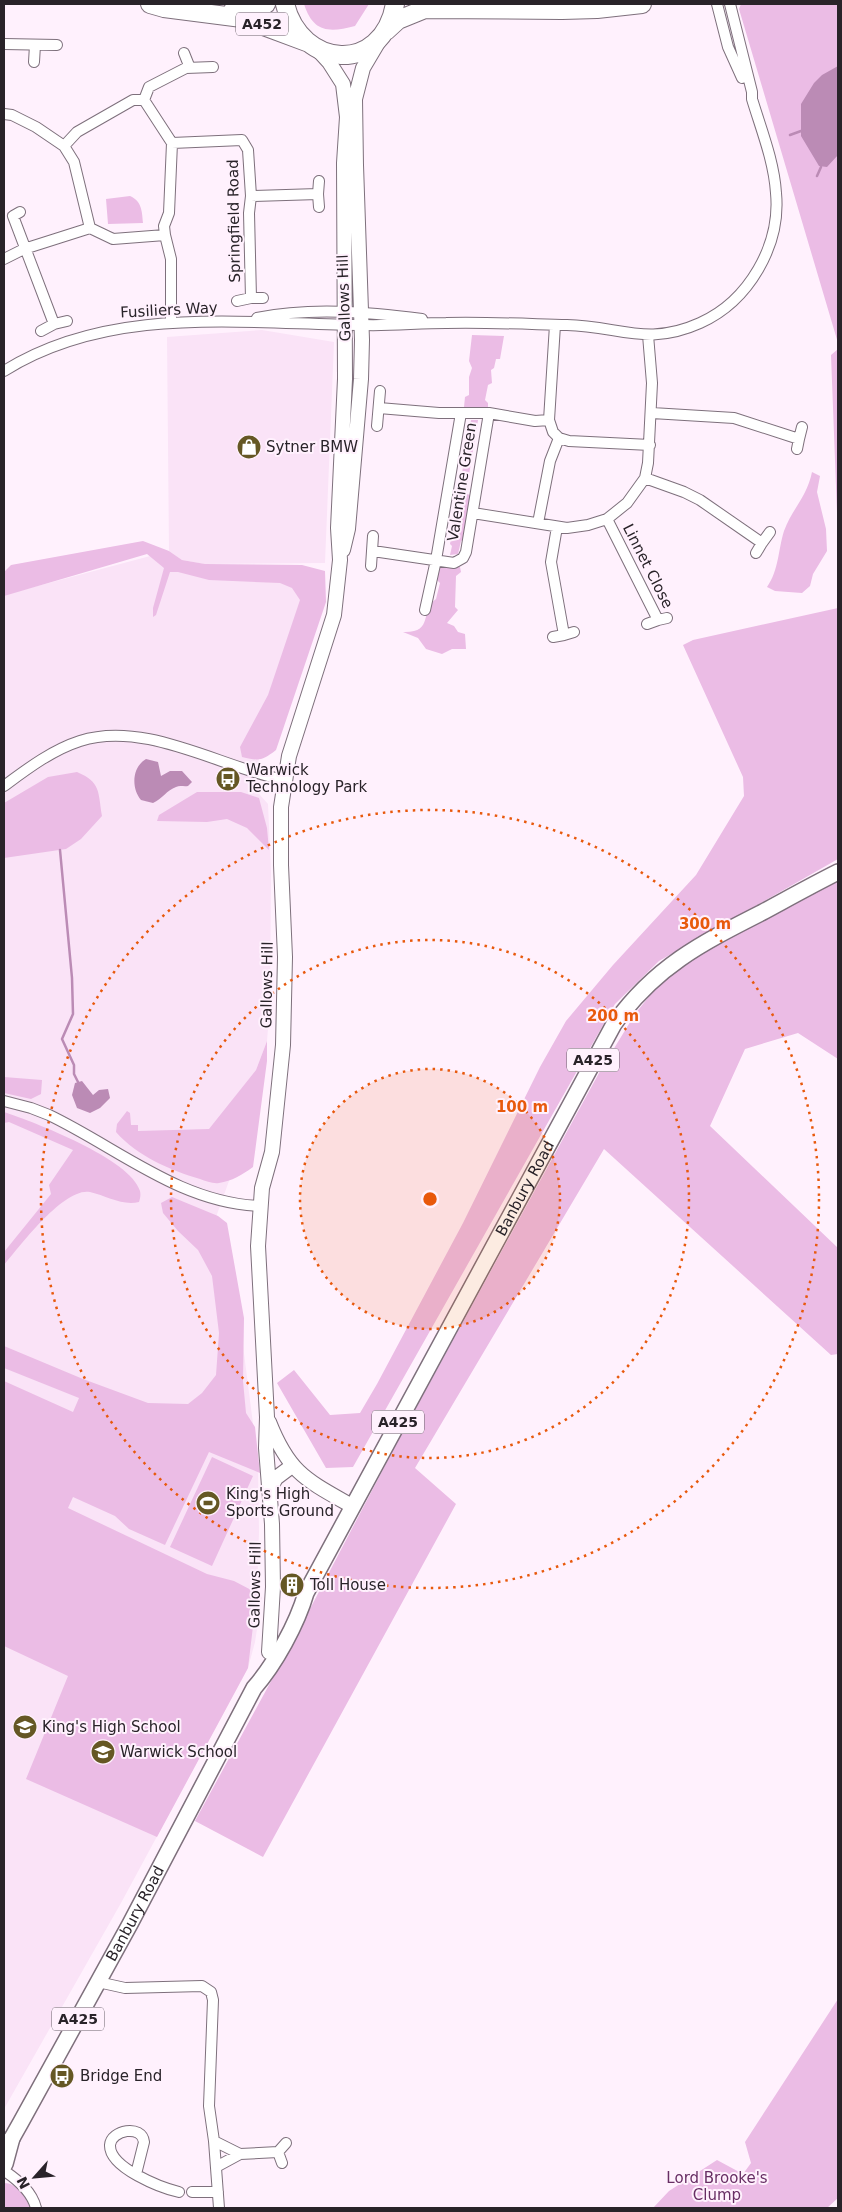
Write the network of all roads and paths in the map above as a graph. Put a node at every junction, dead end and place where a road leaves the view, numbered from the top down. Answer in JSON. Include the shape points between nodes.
{"nodes":[{"id":1,"x":145,"y":4,"type":"edge"},
{"id":2,"x":151,"y":4,"type":"edge"},
{"id":3,"x":183,"y":4,"type":"edge"},
{"id":4,"x":266,"y":4,"type":"edge"},
{"id":5,"x":285,"y":4,"type":"edge"},
{"id":6,"x":395,"y":4,"type":"edge"},
{"id":7,"x":642,"y":4,"type":"edge"},
{"id":8,"x":717,"y":4,"type":"edge"},
{"id":9,"x":730,"y":4,"type":"edge"},
{"id":10,"x":383,"y":35,"type":"junction"},
{"id":11,"x":4,"y":44,"type":"edge"},
{"id":12,"x":35,"y":45,"type":"junction"},
{"id":13,"x":57,"y":45,"type":"dead end"},
{"id":14,"x":314,"y":46,"type":"junction"},
{"id":15,"x":184,"y":53,"type":"dead end"},
{"id":16,"x":34,"y":62,"type":"dead end"},
{"id":17,"x":214,"y":67,"type":"dead end"},
{"id":18,"x":190,"y":68,"type":"junction"},
{"id":19,"x":752,"y":99,"type":"junction"},
{"id":20,"x":144,"y":100,"type":"junction"},
{"id":21,"x":4,"y":114,"type":"edge"},
{"id":22,"x":172,"y":143,"type":"junction"},
{"id":23,"x":64,"y":146,"type":"junction"},
{"id":24,"x":318,"y":181,"type":"dead end"},
{"id":25,"x":318,"y":194,"type":"junction"},
{"id":26,"x":251,"y":196,"type":"junction"},
{"id":27,"x":319,"y":207,"type":"dead end"},
{"id":28,"x":15,"y":212,"type":"dead end"},
{"id":29,"x":89,"y":225,"type":"junction"},
{"id":30,"x":165,"y":235,"type":"junction"},
{"id":31,"x":24,"y":249,"type":"junction"},
{"id":32,"x":4,"y":258,"type":"edge"},
{"id":33,"x":251,"y":298,"type":"junction"},
{"id":34,"x":263,"y":298,"type":"dead end"},
{"id":35,"x":238,"y":301,"type":"dead end"},
{"id":36,"x":346,"y":318,"type":"junction"},
{"id":37,"x":362,"y":319,"type":"junction"},
{"id":38,"x":68,"y":321,"type":"dead end"},
{"id":39,"x":171,"y":323,"type":"junction"},
{"id":40,"x":54,"y":324,"type":"junction"},
{"id":41,"x":554,"y":325,"type":"junction"},
{"id":42,"x":41,"y":331,"type":"dead end"},
{"id":43,"x":648,"y":335,"type":"junction"},
{"id":44,"x":4,"y":371,"type":"edge"},
{"id":45,"x":380,"y":391,"type":"dead end"},
{"id":46,"x":379,"y":408,"type":"junction"},
{"id":47,"x":461,"y":413,"type":"junction"},
{"id":48,"x":489,"y":413,"type":"junction"},
{"id":49,"x":652,"y":413,"type":"junction"},
{"id":50,"x":549,"y":420,"type":"junction"},
{"id":51,"x":377,"y":426,"type":"dead end"},
{"id":52,"x":802,"y":427,"type":"dead end"},
{"id":53,"x":559,"y":438,"type":"junction"},
{"id":54,"x":799,"y":439,"type":"junction"},
{"id":55,"x":650,"y":445,"type":"junction"},
{"id":56,"x":797,"y":449,"type":"dead end"},
{"id":57,"x":645,"y":478,"type":"junction"},
{"id":58,"x":473,"y":513,"type":"junction"},
{"id":59,"x":607,"y":519,"type":"junction"},
{"id":60,"x":538,"y":523,"type":"junction"},
{"id":61,"x":557,"y":527,"type":"junction"},
{"id":62,"x":770,"y":532,"type":"dead end"},
{"id":63,"x":373,"y":536,"type":"dead end"},
{"id":64,"x":762,"y":543,"type":"junction"},
{"id":65,"x":373,"y":550,"type":"junction"},
{"id":66,"x":756,"y":553,"type":"dead end"},
{"id":67,"x":340,"y":560,"type":"junction"},
{"id":68,"x":436,"y":560,"type":"junction"},
{"id":69,"x":372,"y":566,"type":"dead end"},
{"id":70,"x":425,"y":610,"type":"dead end"},
{"id":71,"x":647,"y":624,"type":"dead end"},
{"id":72,"x":574,"y":632,"type":"dead end"},
{"id":73,"x":564,"y":634,"type":"junction"},
{"id":74,"x":553,"y":637,"type":"dead end"},
{"id":75,"x":284,"y":780,"type":"junction"},
{"id":76,"x":4,"y":786,"type":"edge"},
{"id":77,"x":838,"y":872,"type":"edge"},
{"id":78,"x":4,"y":1101,"type":"edge"},
{"id":79,"x":260,"y":1206,"type":"junction"},
{"id":80,"x":267,"y":1417,"type":"junction"},
{"id":81,"x":292,"y":1466,"type":"junction"},
{"id":82,"x":270,"y":1489,"type":"junction"},
{"id":83,"x":352,"y":1506,"type":"junction"},
{"id":84,"x":306,"y":1593,"type":"junction"},
{"id":85,"x":269,"y":1652,"type":"junction"},
{"id":86,"x":254,"y":1688,"type":"junction"},
{"id":87,"x":98,"y":1982,"type":"junction"},
{"id":88,"x":214,"y":2141,"type":"junction"},
{"id":89,"x":8,"y":2142,"type":"edge"},
{"id":90,"x":286,"y":2143,"type":"dead end"},
{"id":91,"x":278,"y":2152,"type":"junction"},
{"id":92,"x":240,"y":2154,"type":"junction"},
{"id":93,"x":282,"y":2163,"type":"dead end"},
{"id":94,"x":216,"y":2168,"type":"junction"},
{"id":95,"x":5,"y":2169,"type":"edge"},
{"id":96,"x":136,"y":2174,"type":"dead end"},
{"id":97,"x":179,"y":2192,"type":"dead end"},
{"id":98,"x":192,"y":2192,"type":"dead end"},
{"id":99,"x":218,"y":2192,"type":"junction"},
{"id":100,"x":36,"y":2208,"type":"edge"},
{"id":101,"x":219,"y":2208,"type":"edge"}],
"edges":[{"from":1,"to":2,"type":"highway","number":"A452"},
{"from":2,"to":14,"type":"highway","number":"A452","via":[[242,18]]},
{"from":3,"to":4,"type":"highway","number":"A452","via":[[249,10]]},
{"from":5,"to":14,"type":"highway","via":[[291,22]]},
{"from":6,"to":10,"type":"highway"},
{"from":7,"to":10,"type":"highway","via":[[562,10],[425,9],[398,20]]},
{"from":8,"to":19,"type":"street","via":[[728,47]]},
{"from":9,"to":19,"type":"street"},
{"from":10,"to":14,"type":"highway","via":[[354,53],[334,54]]},
{"from":10,"to":37,"type":"street","name":"Gallows Hill","via":[[363,68],[355,99]]},
{"from":11,"to":12,"type":"street"},
{"from":12,"to":13,"type":"street"},
{"from":12,"to":16,"type":"street"},
{"from":14,"to":36,"type":"street","name":"Gallows Hill","via":[[339,77],[345,96]]},
{"from":15,"to":18,"type":"street"},
{"from":17,"to":18,"type":"street"},
{"from":18,"to":20,"type":"street","via":[[149,87]]},
{"from":19,"to":43,"type":"street","name":"Fusiliers Way","via":[[776,193],[771,242],[751,280],[736,299],[718,313],[668,334]]},
{"from":20,"to":22,"type":"street"},
{"from":20,"to":23,"type":"street","via":[[133,100],[77,132]]},
{"from":21,"to":23,"type":"street","via":[[36,127]]},
{"from":22,"to":26,"type":"street","name":"Springfield Road","via":[[242,140],[248,150]]},
{"from":22,"to":30,"type":"street"},
{"from":23,"to":29,"type":"street","via":[[74,162]]},
{"from":24,"to":25,"type":"street"},
{"from":25,"to":26,"type":"street"},
{"from":25,"to":27,"type":"street"},
{"from":26,"to":33,"type":"street","name":"Springfield Road"},
{"from":28,"to":31,"type":"street"},
{"from":29,"to":30,"type":"street","via":[[112,239]]},
{"from":29,"to":31,"type":"street"},
{"from":30,"to":39,"type":"street","via":[[171,259]]},
{"from":31,"to":32,"type":"street"},
{"from":31,"to":40,"type":"street"},
{"from":33,"to":34,"type":"street"},
{"from":33,"to":35,"type":"street","name":"Springfield Road"},
{"from":36,"to":37,"type":"street","name":"Fusiliers Way"},
{"from":36,"to":39,"type":"street","name":"Fusiliers Way"},
{"from":36,"to":67,"type":"street","name":"Gallows Hill","via":[[338,528]]},
{"from":37,"to":41,"type":"street","name":"Fusiliers Way"},
{"from":37,"to":67,"type":"street","name":"Gallows Hill","via":[[361,379],[348,529]]},
{"from":38,"to":40,"type":"street"},
{"from":39,"to":44,"type":"street","name":"Fusiliers Way","via":[[88,334],[37,353]]},
{"from":40,"to":42,"type":"street"},
{"from":41,"to":43,"type":"street","name":"Fusiliers Way","via":[[589,326]]},
{"from":41,"to":50,"type":"street"},
{"from":43,"to":49,"type":"street"},
{"from":45,"to":46,"type":"street"},
{"from":46,"to":47,"type":"street"},
{"from":46,"to":51,"type":"street"},
{"from":47,"to":48,"type":"street"},
{"from":47,"to":68,"type":"street"},
{"from":48,"to":50,"type":"street","via":[[535,421]]},
{"from":48,"to":58,"type":"street","name":"Valentine Green"},
{"from":49,"to":54,"type":"street","via":[[734,418]]},
{"from":49,"to":55,"type":"street"},
{"from":50,"to":53,"type":"street"},
{"from":52,"to":54,"type":"street"},
{"from":53,"to":55,"type":"street"},
{"from":53,"to":60,"type":"street","via":[[550,461]]},
{"from":54,"to":56,"type":"street"},
{"from":55,"to":57,"type":"street"},
{"from":57,"to":59,"type":"street","via":[[627,503]]},
{"from":57,"to":64,"type":"street","via":[[700,500]]},
{"from":58,"to":60,"type":"street"},
{"from":58,"to":68,"type":"street","name":"Valentine Green","via":[[463,558],[454,563]]},
{"from":59,"to":61,"type":"street","via":[[578,527]]},
{"from":59,"to":71,"type":"street","name":"Linnet Close","via":[[662,619]]},
{"from":60,"to":61,"type":"street"},
{"from":61,"to":73,"type":"street","via":[[551,562]]},
{"from":62,"to":64,"type":"street"},
{"from":63,"to":65,"type":"street"},
{"from":64,"to":66,"type":"street"},
{"from":65,"to":68,"type":"street","name":"Valentine Green"},
{"from":65,"to":69,"type":"street"},
{"from":67,"to":75,"type":"street","name":"Gallows Hill","via":[[334,615],[295,735]]},
{"from":68,"to":70,"type":"street"},
{"from":72,"to":73,"type":"street"},
{"from":73,"to":74,"type":"street"},
{"from":75,"to":76,"type":"street","via":[[163,743],[139,737],[104,735],[65,747]]},
{"from":75,"to":79,"type":"street","name":"Gallows Hill","via":[[280,832],[285,957],[280,1118]]},
{"from":77,"to":83,"type":"main road","name":"Banbury Road","number":"A425","via":[[690,951],[647,984],[626,1008],[598,1051]]},
{"from":78,"to":79,"type":"street","via":[[49,1115],[162,1178],[202,1196]]},
{"from":79,"to":80,"type":"street","name":"Gallows Hill","via":[[258,1268]]},
{"from":80,"to":81,"type":"street","name":"Gallows Hill"},
{"from":80,"to":82,"type":"street","name":"Gallows Hill"},
{"from":81,"to":82,"type":"street"},
{"from":81,"to":83,"type":"street","name":"Gallows Hill","via":[[308,1480]]},
{"from":82,"to":85,"type":"street","name":"Gallows Hill","via":[[272,1587]]},
{"from":83,"to":84,"type":"main road","name":"Banbury Road","number":"A425"},
{"from":84,"to":85,"type":"main road","name":"Banbury Road","number":"A425","via":[[291,1610]]},
{"from":84,"to":86,"type":"main road","name":"Banbury Road","number":"A425","via":[[302,1609],[290,1631]]},
{"from":85,"to":86,"type":"main road","name":"Banbury Road","number":"A425","via":[[258,1671]]},
{"from":86,"to":87,"type":"main road","name":"Banbury Road","number":"A425"},
{"from":87,"to":88,"type":"street","via":[[125,1988],[202,1986],[211,1992],[209,2106]]},
{"from":87,"to":89,"type":"main road","name":"Banbury Road","number":"A425"},
{"from":88,"to":92,"type":"street"},
{"from":88,"to":94,"type":"street"},
{"from":89,"to":95,"type":"main road","name":"Banbury Road","number":"A425"},
{"from":90,"to":91,"type":"street"},
{"from":91,"to":92,"type":"street"},
{"from":91,"to":93,"type":"street"},
{"from":92,"to":94,"type":"street"},
{"from":94,"to":99,"type":"street"},
{"from":95,"to":100,"type":"street","via":[[32,2197]]},
{"from":96,"to":97,"type":"street"},
{"from":98,"to":99,"type":"street"},
{"from":99,"to":101,"type":"street"}]}
